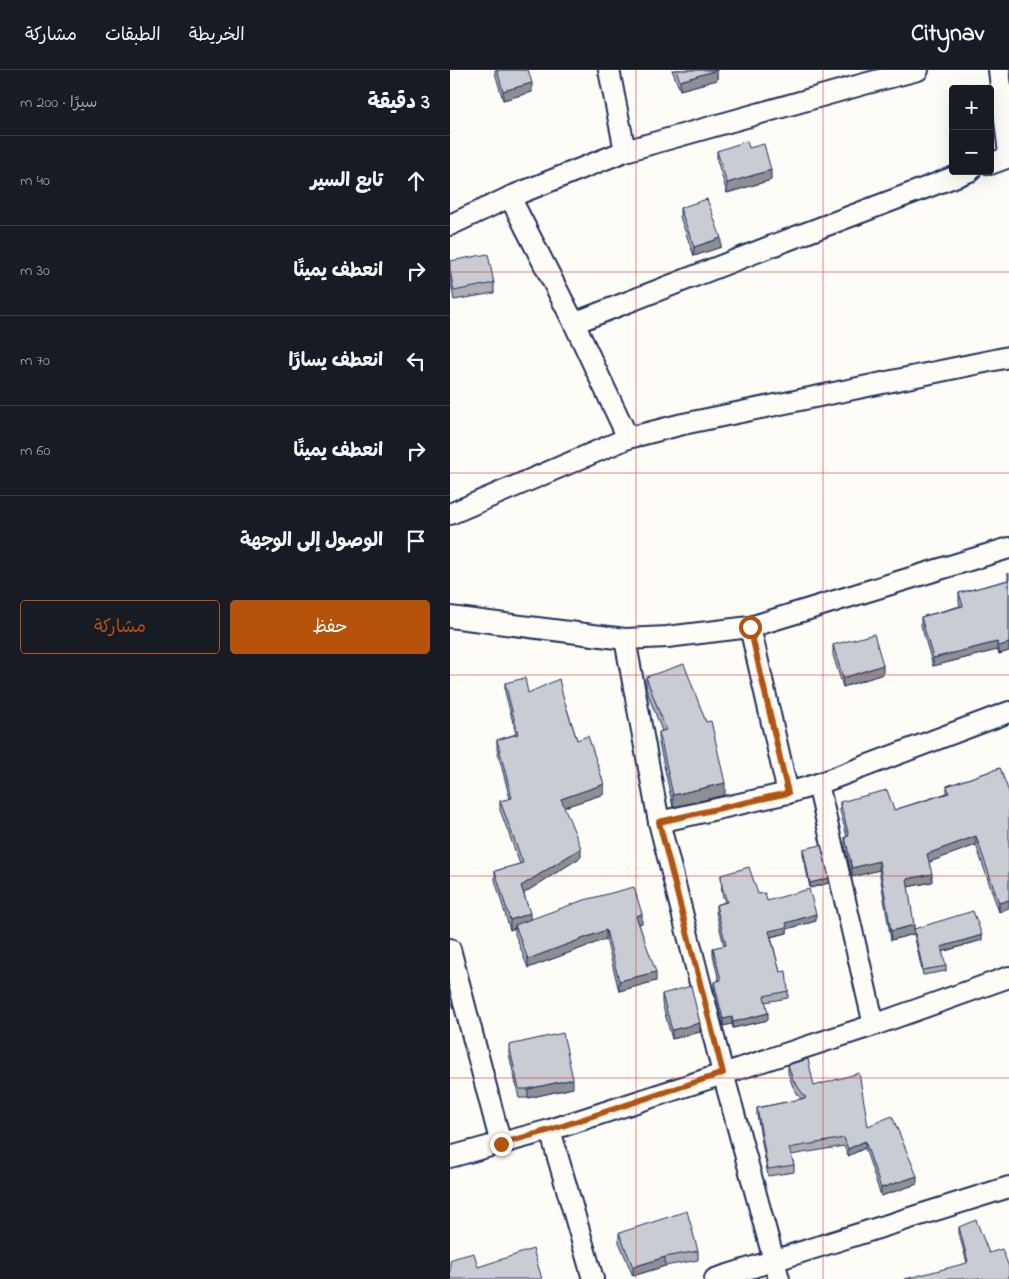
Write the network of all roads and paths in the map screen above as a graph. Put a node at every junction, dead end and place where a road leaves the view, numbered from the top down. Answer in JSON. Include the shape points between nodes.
{"nodes":[{"id":1,"x":609,"y":70,"type":"edge"},
{"id":2,"x":918,"y":70,"type":"edge"},
{"id":3,"x":999,"y":70,"type":"edge"},
{"id":4,"x":862,"y":77,"type":"edge"},
{"id":5,"x":625,"y":151,"type":"junction"},
{"id":6,"x":1009,"y":155,"type":"edge"},
{"id":7,"x":994,"y":162,"type":"edge"},
{"id":8,"x":959,"y":175,"type":"edge"},
{"id":9,"x":510,"y":197,"type":"junction"},
{"id":10,"x":450,"y":225,"type":"edge"},
{"id":11,"x":574,"y":323,"type":"junction"},
{"id":12,"x":1009,"y":357,"type":"edge"},
{"id":13,"x":628,"y":438,"type":"junction"},
{"id":14,"x":450,"y":514,"type":"edge"},
{"id":15,"x":1009,"y":548,"type":"edge"},
{"id":16,"x":450,"y":617,"type":"edge"},
{"id":17,"x":750,"y":627,"type":"junction"},
{"id":18,"x":626,"y":640,"type":"junction"},
{"id":19,"x":1009,"y":712,"type":"edge"},
{"id":20,"x":818,"y":784,"type":"junction"},
{"id":21,"x":788,"y":793,"type":"junction"},
{"id":22,"x":659,"y":822,"type":"junction"},
{"id":23,"x":450,"y":949,"type":"edge"},
{"id":24,"x":1009,"y":977,"type":"edge"},
{"id":25,"x":874,"y":1025,"type":"junction"},
{"id":26,"x":723,"y":1073,"type":"junction"},
{"id":27,"x":550,"y":1130,"type":"junction"},
{"id":28,"x":501,"y":1144,"type":"junction"},
{"id":29,"x":450,"y":1157,"type":"edge"},
{"id":30,"x":1009,"y":1187,"type":"edge"},
{"id":31,"x":773,"y":1260,"type":"junction"},
{"id":32,"x":594,"y":1279,"type":"edge"},
{"id":33,"x":715,"y":1279,"type":"edge"},
{"id":34,"x":779,"y":1279,"type":"edge"}],
"edges":[{"from":1,"to":5,"type":"street"},
{"from":2,"to":4,"type":"street"},
{"from":3,"to":6,"type":"street"},
{"from":4,"to":5,"type":"street"},
{"from":5,"to":9,"type":"street"},
{"from":6,"to":7,"type":"street"},
{"from":8,"to":11,"type":"street"},
{"from":9,"to":10,"type":"street"},
{"from":9,"to":11,"type":"street"},
{"from":11,"to":13,"type":"street"},
{"from":12,"to":13,"type":"street"},
{"from":13,"to":14,"type":"street"},
{"from":15,"to":17,"type":"street"},
{"from":16,"to":18,"type":"street"},
{"from":17,"to":18,"type":"street"},
{"from":17,"to":21,"type":"street"},
{"from":18,"to":22,"type":"street"},
{"from":19,"to":20,"type":"street"},
{"from":20,"to":21,"type":"street"},
{"from":20,"to":25,"type":"street"},
{"from":21,"to":22,"type":"street"},
{"from":22,"to":26,"type":"street"},
{"from":23,"to":28,"type":"street"},
{"from":24,"to":25,"type":"street"},
{"from":25,"to":26,"type":"street"},
{"from":26,"to":27,"type":"street"},
{"from":26,"to":31,"type":"street"},
{"from":27,"to":28,"type":"street"},
{"from":27,"to":32,"type":"street"},
{"from":28,"to":29,"type":"street"},
{"from":30,"to":31,"type":"street"},
{"from":31,"to":33,"type":"street"},
{"from":31,"to":34,"type":"street"}]}
